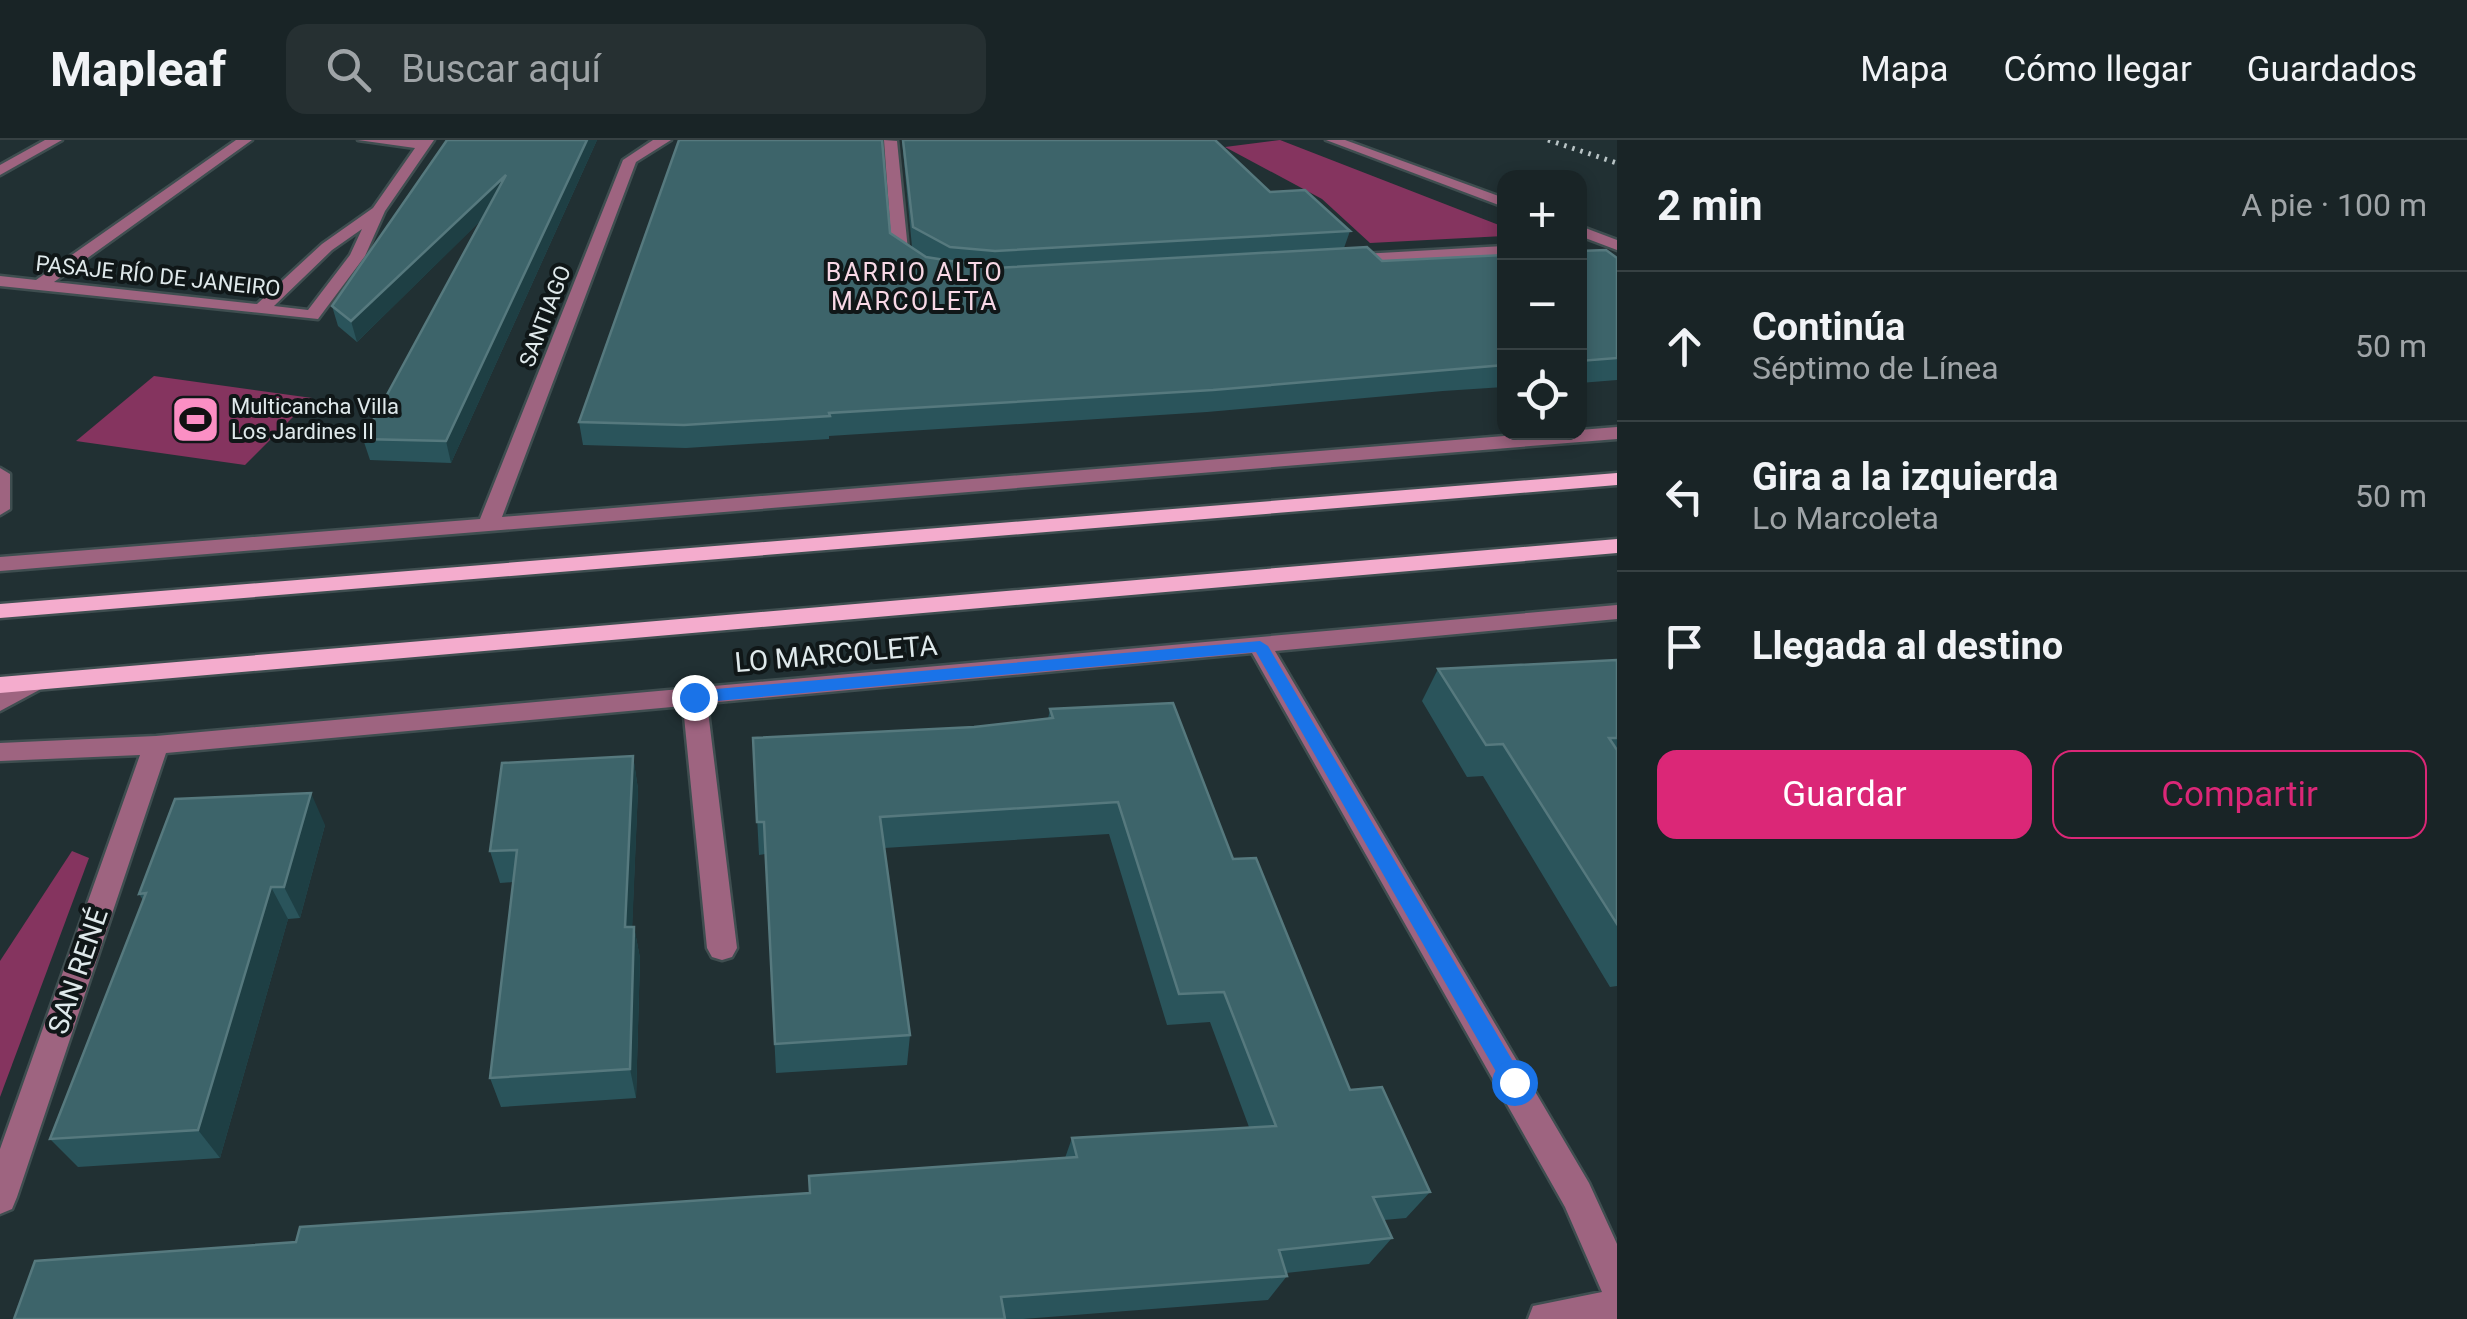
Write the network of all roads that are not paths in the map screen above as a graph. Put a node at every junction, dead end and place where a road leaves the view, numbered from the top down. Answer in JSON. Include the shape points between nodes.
{"nodes":[{"id":1,"x":55,"y":140,"type":"edge"},
{"id":2,"x":246,"y":140,"type":"edge"},
{"id":3,"x":366,"y":140,"type":"edge"},
{"id":4,"x":664,"y":140,"type":"edge"},
{"id":5,"x":878,"y":140,"type":"edge"},
{"id":6,"x":890,"y":140,"type":"edge"},
{"id":7,"x":1333,"y":140,"type":"edge"},
{"id":8,"x":910,"y":141,"type":"edge"},
{"id":9,"x":425,"y":142,"type":"edge"},
{"id":10,"x":0,"y":171,"type":"edge"},
{"id":11,"x":1497,"y":200,"type":"edge"},
{"id":12,"x":378,"y":211,"type":"junction"},
{"id":13,"x":1587,"y":234,"type":"edge"},
{"id":14,"x":1616,"y":244,"type":"edge"},
{"id":15,"x":1587,"y":246,"type":"edge"},
{"id":16,"x":1497,"y":250,"type":"edge"},
{"id":17,"x":1328,"y":261,"type":"edge"},
{"id":18,"x":929,"y":272,"type":"edge"},
{"id":19,"x":0,"y":282,"type":"edge"},
{"id":20,"x":38,"y":286,"type":"junction"},
{"id":21,"x":260,"y":310,"type":"junction"},
{"id":22,"x":1617,"y":434,"type":"edge"},
{"id":23,"x":0,"y":474,"type":"edge"},
{"id":24,"x":1617,"y":479,"type":"edge"},
{"id":25,"x":0,"y":509,"type":"edge"},
{"id":26,"x":488,"y":525,"type":"junction"},
{"id":27,"x":1617,"y":546,"type":"edge"},
{"id":28,"x":0,"y":564,"type":"edge"},
{"id":29,"x":0,"y":611,"type":"edge"},
{"id":30,"x":1617,"y":612,"type":"edge"},
{"id":31,"x":1260,"y":646,"type":"junction"},
{"id":32,"x":32,"y":683,"type":"junction"},
{"id":33,"x":0,"y":686,"type":"edge"},
{"id":34,"x":694,"y":697,"type":"junction"},
{"id":35,"x":0,"y":702,"type":"edge"},
{"id":36,"x":156,"y":745,"type":"junction"},
{"id":37,"x":0,"y":752,"type":"edge"},
{"id":38,"x":722,"y":948,"type":"dead end"},
{"id":39,"x":0,"y":1197,"type":"edge"},
{"id":40,"x":1617,"y":1284,"type":"edge"},
{"id":41,"x":1617,"y":1308,"type":"edge"},
{"id":42,"x":1546,"y":1319,"type":"edge"}],
"edges":[{"from":1,"to":10,"type":"street"},
{"from":2,"to":20,"type":"street"},
{"from":3,"to":9,"type":"street"},
{"from":4,"to":26,"type":"street","name":"SANTIAGO","via":[[630,160]]},
{"from":5,"to":6,"type":"street"},
{"from":6,"to":8,"type":"street"},
{"from":6,"to":18,"type":"street","via":[[900,252]]},
{"from":7,"to":11,"type":"street"},
{"from":9,"to":12,"type":"street"},
{"from":12,"to":21,"type":"street","via":[[327,247]]},
{"from":12,"to":21,"type":"street","name":"PASAJE RÍO DE JANEIRO","via":[[357,256],[312,315]]},
{"from":13,"to":14,"type":"street"},
{"from":14,"to":15,"type":"street"},
{"from":16,"to":17,"type":"street"},
{"from":19,"to":20,"type":"street","name":"PASAJE RÍO DE JANEIRO"},
{"from":20,"to":21,"type":"street","name":"PASAJE RÍO DE JANEIRO"},
{"from":22,"to":26,"type":"street"},
{"from":23,"to":25,"type":"street"},
{"from":24,"to":29,"type":"main road"},
{"from":26,"to":28,"type":"street"},
{"from":27,"to":32,"type":"main road","name":"LO MARCOLETA"},
{"from":30,"to":31,"type":"street","name":"LO MARCOLETA"},
{"from":31,"to":34,"type":"street","name":"LO MARCOLETA"},
{"from":31,"to":40,"type":"street","via":[[1577,1195]]},
{"from":32,"to":33,"type":"main road","name":"LO MARCOLETA"},
{"from":32,"to":35,"type":"street"},
{"from":34,"to":36,"type":"street","name":"LO MARCOLETA"},
{"from":34,"to":38,"type":"street"},
{"from":36,"to":37,"type":"street","name":"LO MARCOLETA"},
{"from":36,"to":39,"type":"street","name":"SAN RENÉ"},
{"from":41,"to":42,"type":"street"}]}
